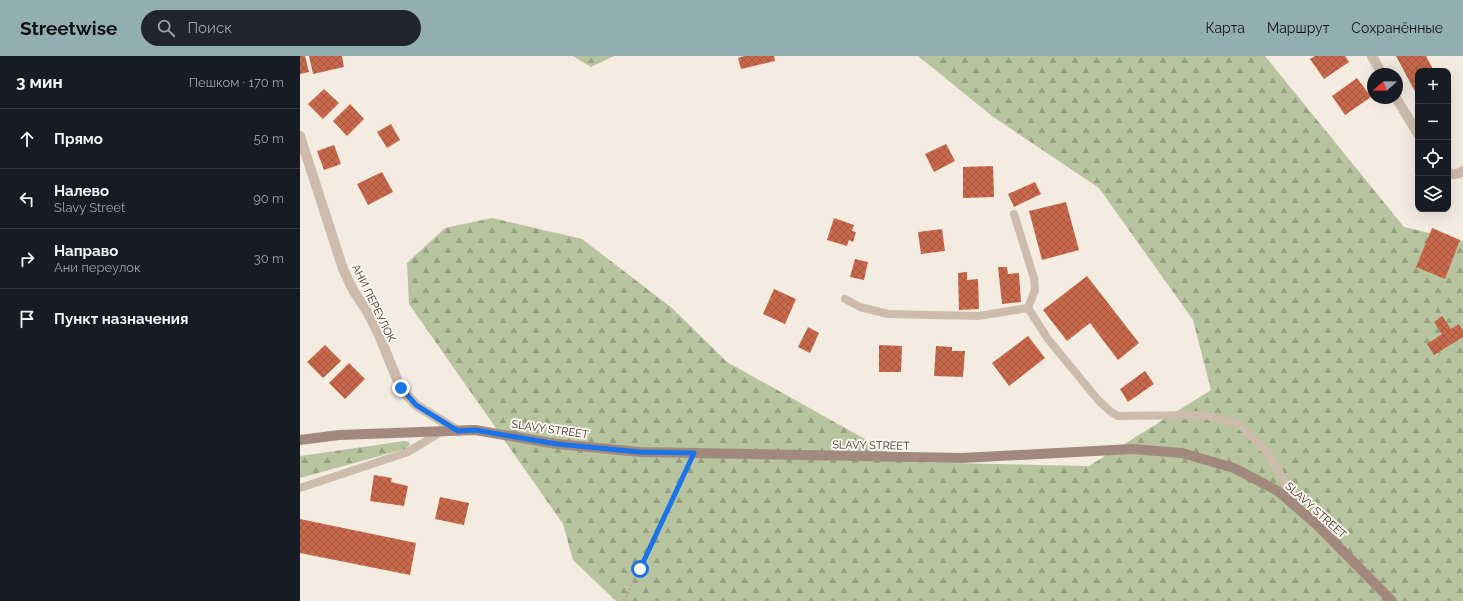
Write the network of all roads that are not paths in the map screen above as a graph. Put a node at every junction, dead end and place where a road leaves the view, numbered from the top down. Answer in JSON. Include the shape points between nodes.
{"nodes":[{"id":1,"x":1372,"y":56,"type":"edge"},
{"id":2,"x":1379,"y":68,"type":"edge"},
{"id":3,"x":1400,"y":104,"type":"edge"},
{"id":4,"x":1415,"y":129,"type":"edge"},
{"id":5,"x":300,"y":136,"type":"edge"},
{"id":6,"x":1463,"y":171,"type":"edge"},
{"id":7,"x":1451,"y":174,"type":"edge"},
{"id":8,"x":1014,"y":214,"type":"dead end"},
{"id":9,"x":844,"y":299,"type":"dead end"},
{"id":10,"x":1028,"y":308,"type":"junction"},
{"id":11,"x":442,"y":431,"type":"junction"},
{"id":12,"x":458,"y":431,"type":"junction"},
{"id":13,"x":300,"y":440,"type":"edge"},
{"id":14,"x":300,"y":488,"type":"edge"},
{"id":15,"x":1289,"y":501,"type":"junction"},
{"id":16,"x":1392,"y":601,"type":"edge"}],
"edges":[{"from":1,"to":2,"type":"street"},
{"from":3,"to":4,"type":"street"},
{"from":5,"to":12,"type":"street","name":"АНИ ПЕРЕУЛОК","via":[[343,269],[368,313],[401,388],[416,405]]},
{"from":6,"to":7,"type":"street"},
{"from":8,"to":10,"type":"lane","via":[[1034,278],[1035,290]]},
{"from":9,"to":10,"type":"lane","via":[[860,307],[888,314],[978,316]]},
{"from":10,"to":15,"type":"lane","via":[[1048,339],[1098,400],[1111,412],[1118,416],[1204,415],[1239,424],[1268,453],[1283,479]]},
{"from":11,"to":12,"type":"street","name":"SLAVY STREET"},
{"from":11,"to":13,"type":"street","name":"SLAVY STREET","via":[[339,435]]},
{"from":11,"to":14,"type":"lane","via":[[408,452]]},
{"from":12,"to":15,"type":"street","name":"SLAVY STREET","via":[[475,430],[557,444],[640,452],[962,458],[1132,449],[1182,453],[1234,468],[1278,491]]},
{"from":15,"to":16,"type":"street","name":"SLAVY STREET","via":[[1317,524]]}]}
